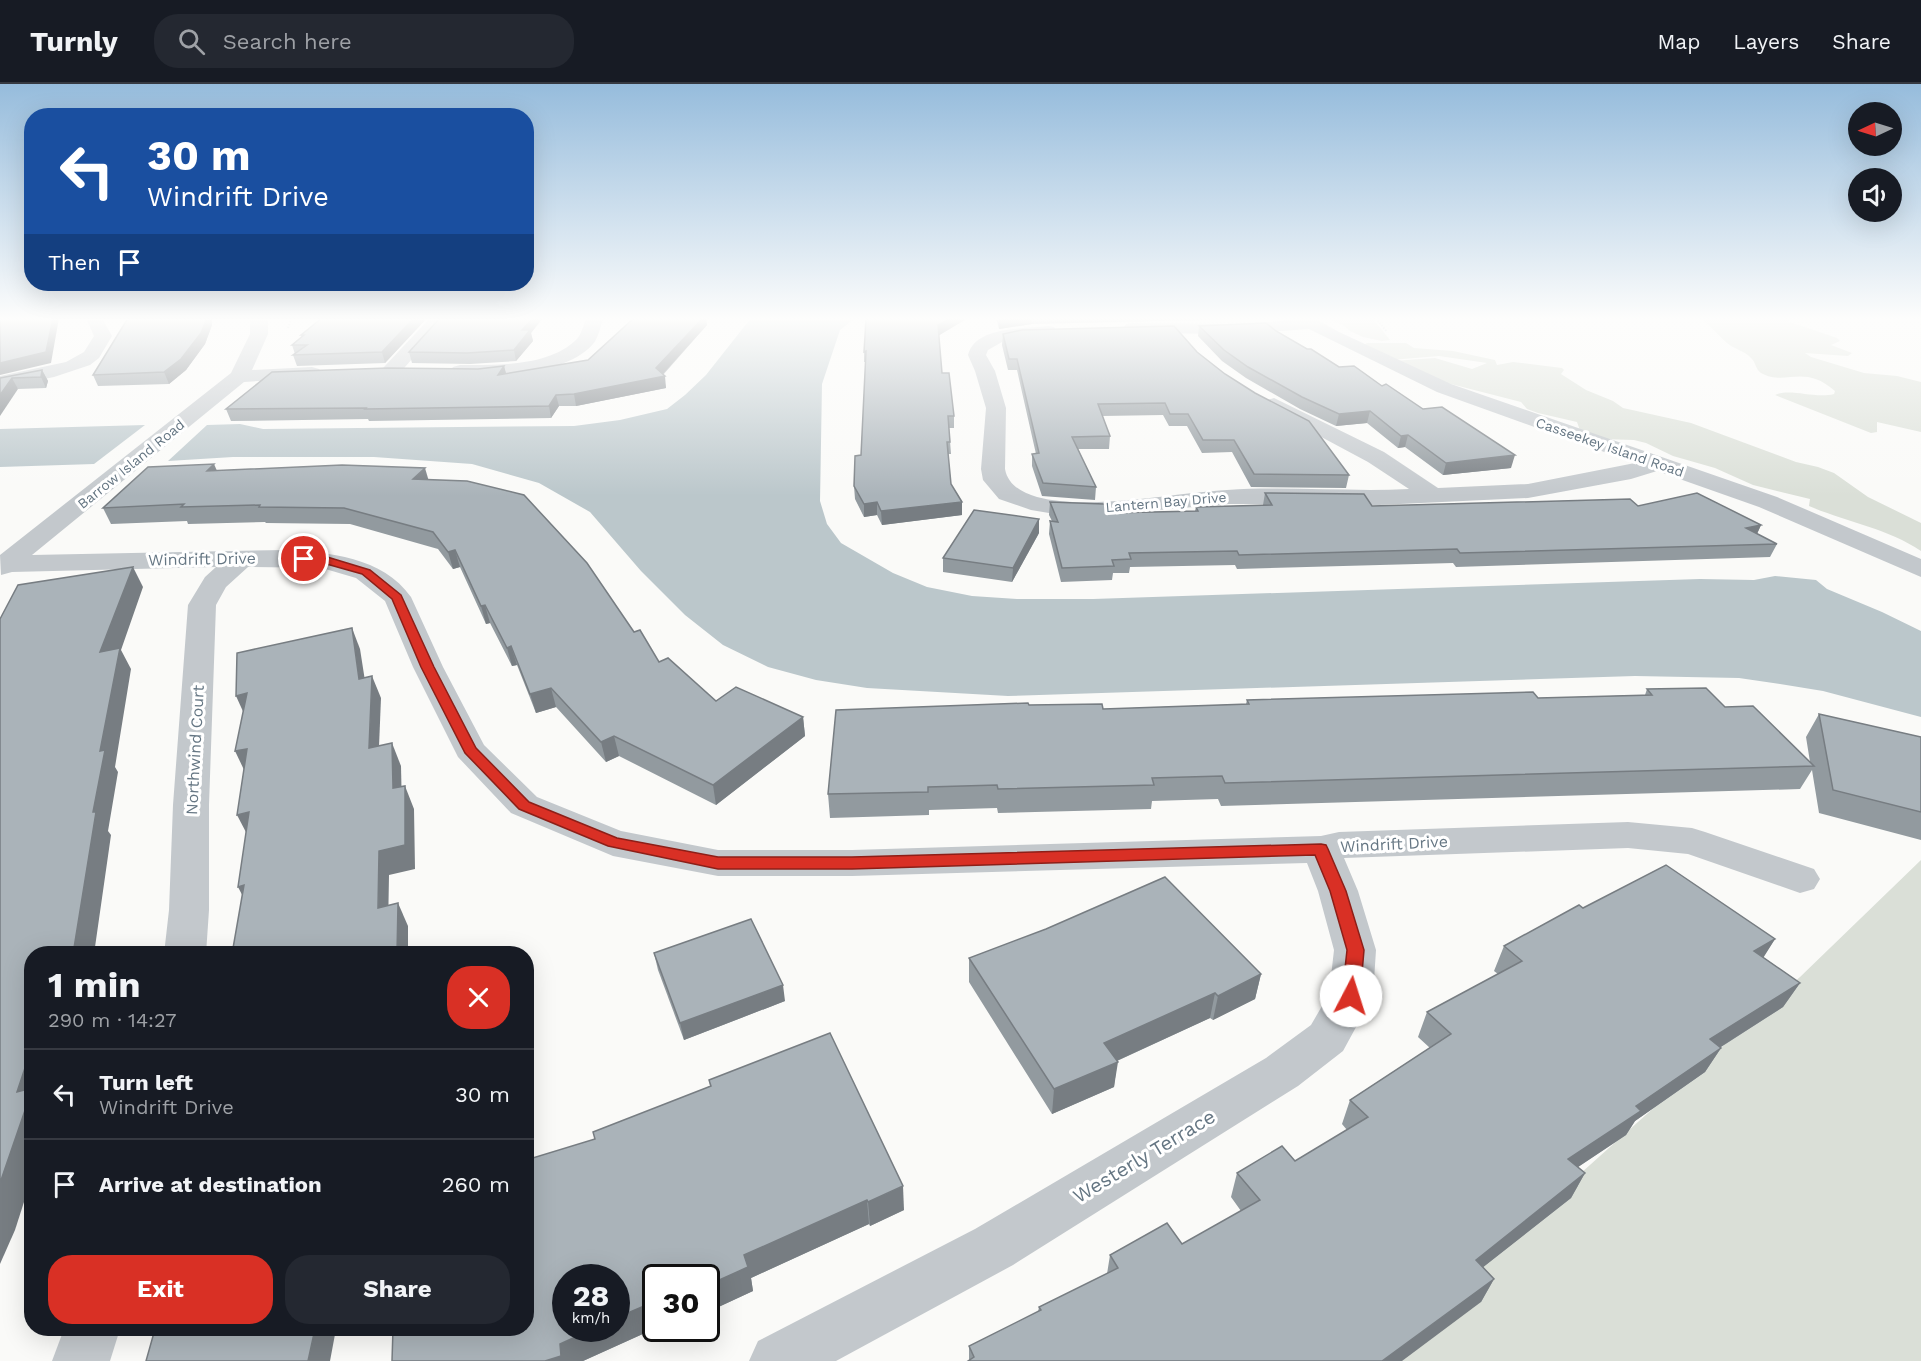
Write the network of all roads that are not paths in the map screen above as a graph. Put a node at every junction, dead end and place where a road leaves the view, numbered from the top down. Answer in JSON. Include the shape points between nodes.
{"nodes":[{"id":1,"x":24,"y":378,"type":"edge"},
{"id":2,"x":237,"y":378,"type":"edge"},
{"id":3,"x":987,"y":378,"type":"edge"},
{"id":4,"x":1421,"y":378,"type":"edge"},
{"id":5,"x":0,"y":382,"type":"edge"},
{"id":6,"x":1259,"y":396,"type":"edge"},
{"id":7,"x":1657,"y":464,"type":"junction"},
{"id":8,"x":1433,"y":496,"type":"junction"},
{"id":9,"x":240,"y":560,"type":"junction"},
{"id":10,"x":2,"y":565,"type":"edge"},
{"id":11,"x":1921,"y":569,"type":"edge"},
{"id":12,"x":1321,"y":849,"type":"junction"},
{"id":13,"x":1800,"y":879,"type":"dead end"},
{"id":14,"x":186,"y":946,"type":"edge"},
{"id":15,"x":90,"y":1336,"type":"edge"},
{"id":16,"x":81,"y":1361,"type":"edge"},
{"id":17,"x":778,"y":1361,"type":"edge"}],
"edges":[{"from":1,"to":5,"type":"street"},
{"from":2,"to":10,"type":"street","name":"Barrow Island Road"},
{"from":3,"to":8,"type":"street","name":"Lantern Bay Drive","via":[[996,408],[995,480],[1008,494],[1031,503],[1088,509],[1229,497]]},
{"from":4,"to":7,"type":"street","name":"Casseekey Island Road"},
{"from":6,"to":8,"type":"street","via":[[1371,453]]},
{"from":7,"to":8,"type":"street","name":"Lantern Bay Drive","via":[[1528,491]]},
{"from":7,"to":11,"type":"street","name":"Casseekey Island Road","via":[[1768,502]]},
{"from":9,"to":10,"type":"street","name":"Windrift Drive"},
{"from":9,"to":12,"type":"street","name":"Windrift Drive","via":[[324,560],[366,572],[397,597],[470,750],[524,805],[614,843],[718,863],[852,863]]},
{"from":9,"to":14,"type":"street","name":"Northwind Court","via":[[215,583],[202,604]]},
{"from":12,"to":13,"type":"street","name":"Windrift Drive","via":[[1339,845],[1628,835],[1692,841]]},
{"from":12,"to":17,"type":"street","name":"Westerly Terrace","via":[[1355,950],[1351,996],[1327,1038],[1282,1072],[994,1247]]},
{"from":15,"to":16,"type":"street"}]}
